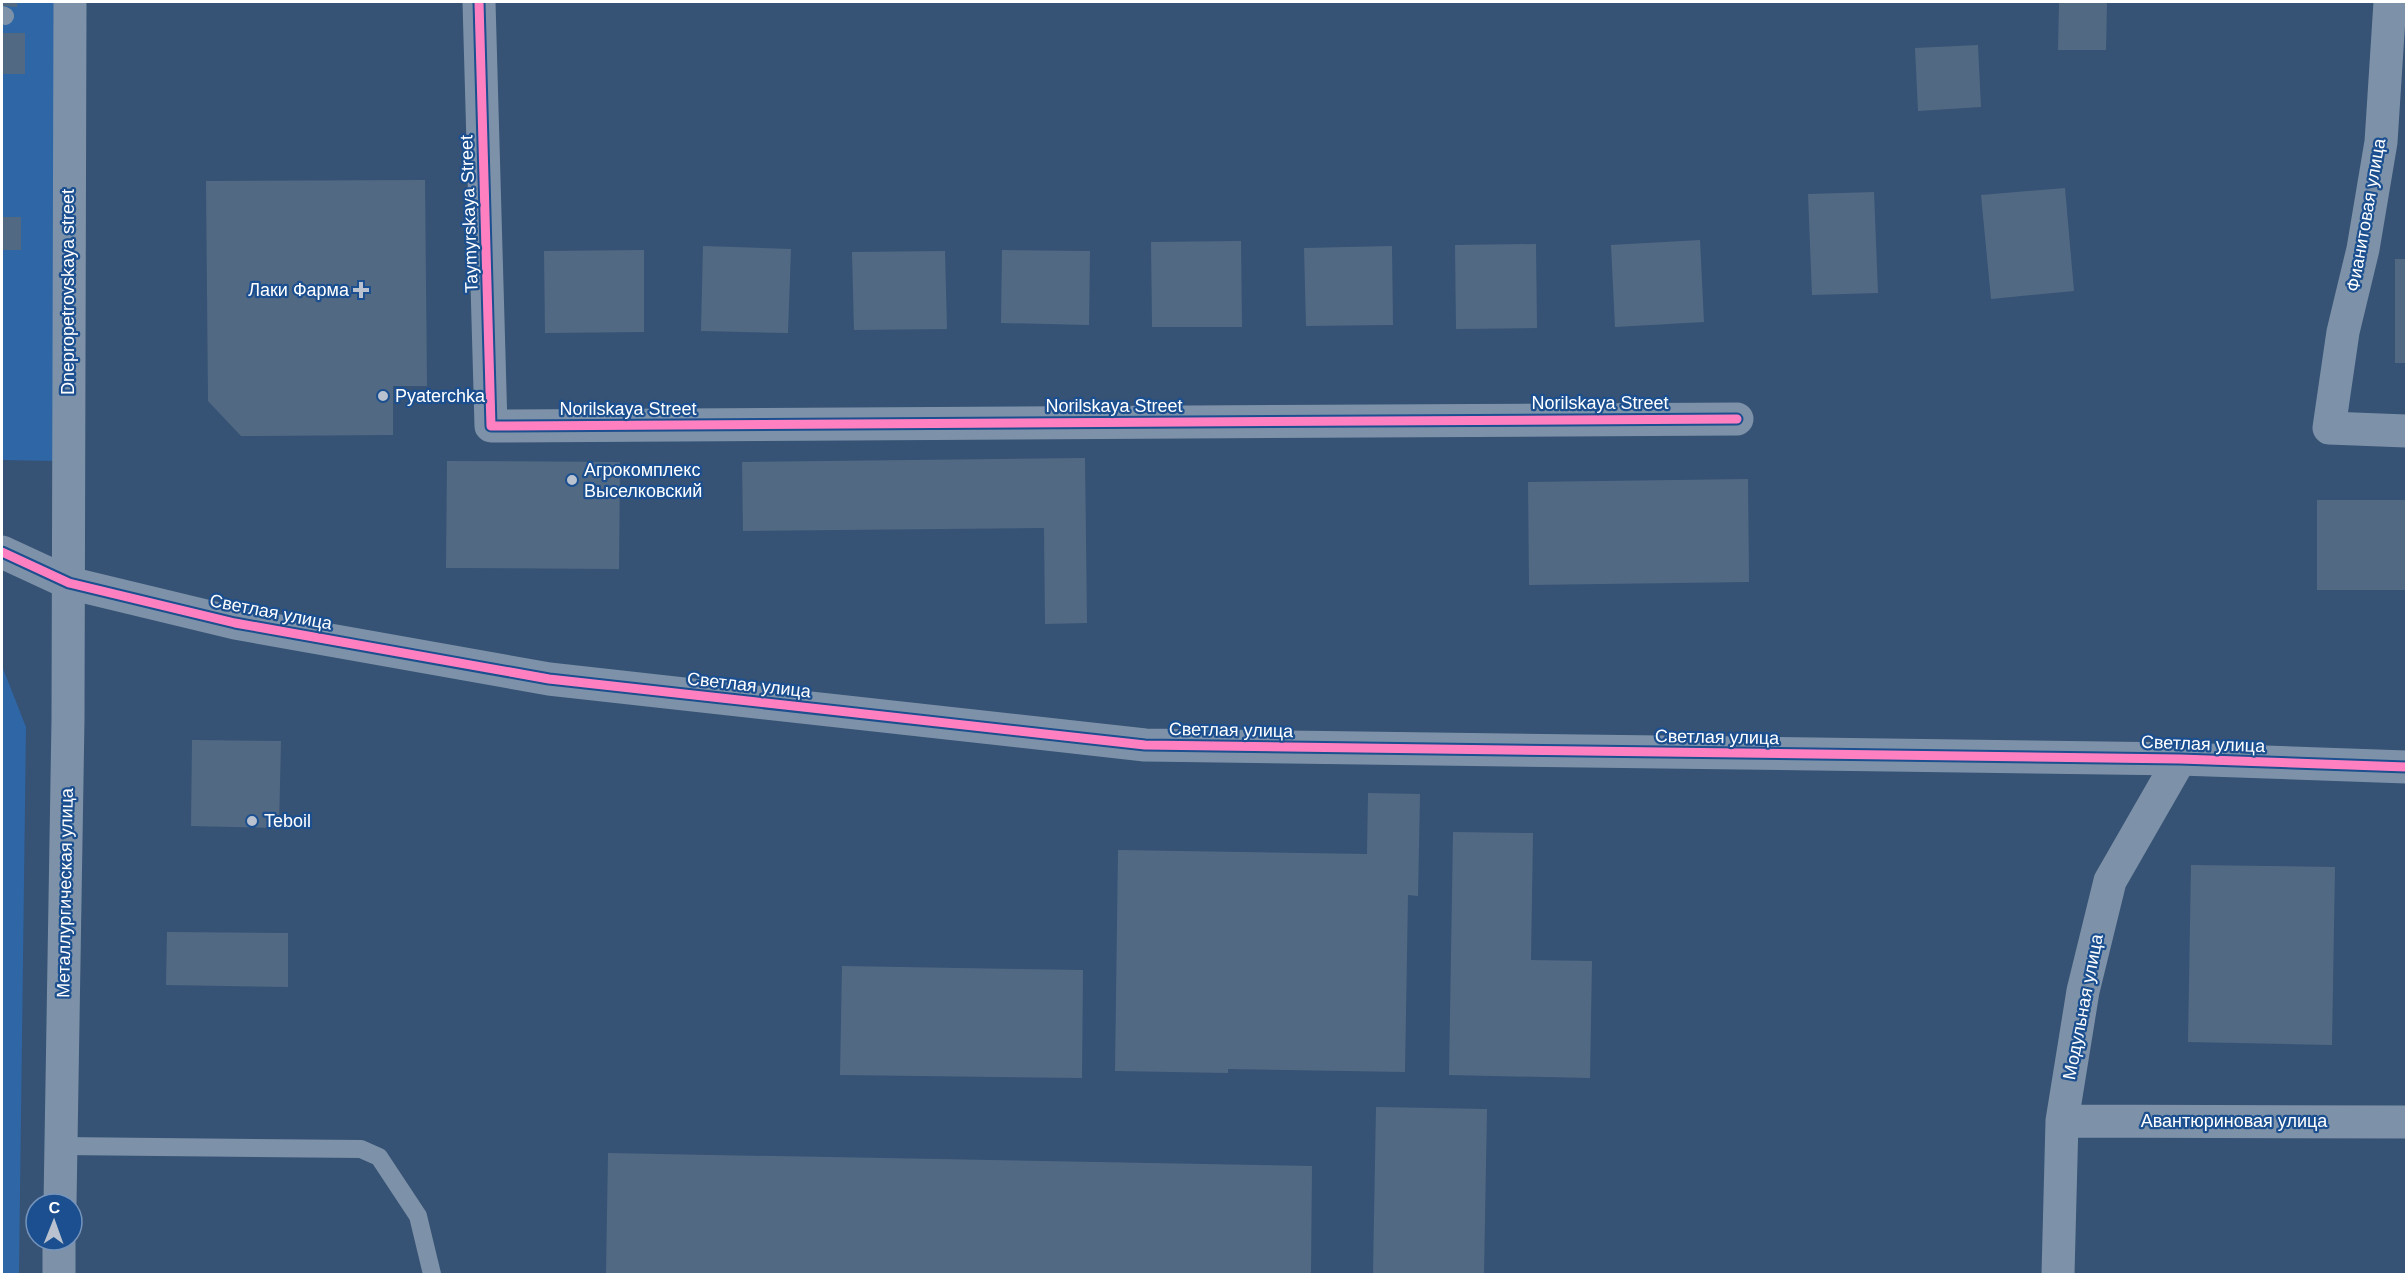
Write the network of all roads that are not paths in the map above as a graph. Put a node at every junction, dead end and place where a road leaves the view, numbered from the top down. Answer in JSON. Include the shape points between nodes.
{"nodes":[{"id":1,"x":70,"y":2,"type":"edge"},
{"id":2,"x":479,"y":2,"type":"edge"},
{"id":3,"x":2390,"y":2,"type":"edge"},
{"id":4,"x":1737,"y":419,"type":"dead end"},
{"id":5,"x":491,"y":426,"type":"joint"},
{"id":6,"x":2406,"y":430,"type":"edge"},
{"id":7,"x":2,"y":552,"type":"edge"},
{"id":8,"x":69,"y":583,"type":"junction"},
{"id":9,"x":2180,"y":759,"type":"junction"},
{"id":10,"x":2406,"y":767,"type":"edge"},
{"id":11,"x":2062,"y":1121,"type":"junction"},
{"id":12,"x":2406,"y":1122,"type":"edge"},
{"id":13,"x":61,"y":1146,"type":"junction"},
{"id":14,"x":60,"y":1192,"type":"edge"},
{"id":15,"x":59,"y":1252,"type":"edge"},
{"id":16,"x":59,"y":1275,"type":"edge"},
{"id":17,"x":432,"y":1275,"type":"edge"},
{"id":18,"x":2058,"y":1275,"type":"edge"}],
"edges":[{"from":1,"to":8,"type":"street","name":"Dnepropetrovskaya street"},
{"from":2,"to":5,"type":"street","name":"Taymyrskaya Street"},
{"from":3,"to":6,"type":"street","name":"Фианитовая улица","via":[[2381,142],[2364,249],[2343,332],[2329,428]]},
{"from":4,"to":5,"type":"street","name":"Norilskaya Street"},
{"from":7,"to":8,"type":"street","name":"Светлая улица"},
{"from":8,"to":9,"type":"street","name":"Светлая улица","via":[[235,623],[549,679],[1145,745]]},
{"from":8,"to":13,"type":"street","name":"Металлургическая улица"},
{"from":9,"to":10,"type":"street","name":"Светлая улица"},
{"from":9,"to":11,"type":"street","name":"Модульная улица","via":[[2110,881],[2083,991]]},
{"from":11,"to":12,"type":"street","name":"Авантюриновая улица"},
{"from":11,"to":18,"type":"street","name":"Модульная улица"},
{"from":13,"to":14,"type":"street","name":"Металлургическая улица"},
{"from":13,"to":17,"type":"lane","via":[[361,1149],[379,1157],[418,1216]]},
{"from":15,"to":16,"type":"street"}]}
